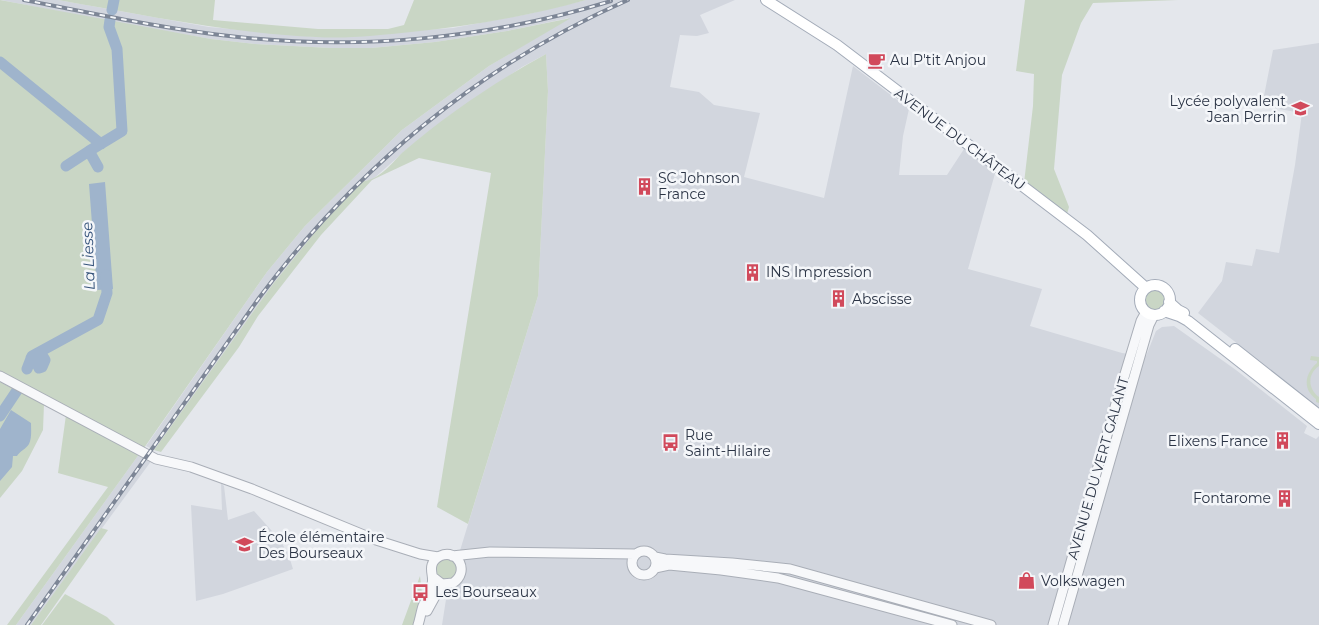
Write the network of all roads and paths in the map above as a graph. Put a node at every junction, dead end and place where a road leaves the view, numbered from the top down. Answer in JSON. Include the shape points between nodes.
{"nodes":[{"id":1,"x":766,"y":0,"type":"edge"},
{"id":2,"x":1146,"y":288,"type":"junction"},
{"id":3,"x":1169,"y":302,"type":"junction"},
{"id":4,"x":1164,"y":311,"type":"junction"},
{"id":5,"x":1150,"y":314,"type":"junction"},
{"id":6,"x":0,"y":376,"type":"edge"},
{"id":7,"x":1319,"y":415,"type":"edge"},
{"id":8,"x":1319,"y":424,"type":"edge"},
{"id":9,"x":486,"y":552,"type":"junction"},
{"id":10,"x":420,"y":554,"type":"junction"},
{"id":11,"x":596,"y":554,"type":"junction"},
{"id":12,"x":635,"y":554,"type":"junction"},
{"id":13,"x":452,"y":556,"type":"junction"},
{"id":14,"x":438,"y":557,"type":"junction"},
{"id":15,"x":655,"y":557,"type":"junction"},
{"id":16,"x":632,"y":564,"type":"junction"},
{"id":17,"x":431,"y":567,"type":"junction"},
{"id":18,"x":655,"y":568,"type":"junction"},
{"id":19,"x":462,"y":569,"type":"junction"},
{"id":20,"x":433,"y":577,"type":"junction"},
{"id":21,"x":445,"y":585,"type":"junction"},
{"id":22,"x":419,"y":625,"type":"edge"},
{"id":23,"x":952,"y":625,"type":"edge"},
{"id":24,"x":991,"y":625,"type":"edge"},
{"id":25,"x":1053,"y":625,"type":"edge"},
{"id":26,"x":1063,"y":625,"type":"edge"}],
"edges":[{"from":1,"to":2,"type":"main road","name":"AVENUE DU CHÂTEAU","via":[[837,44],[1087,235]]},
{"from":2,"to":3,"type":"main road","via":[[1163,288]]},
{"from":2,"to":5,"type":"main road","via":[[1140,302]]},
{"from":3,"to":4,"type":"main road"},
{"from":3,"to":7,"type":"main road"},
{"from":4,"to":5,"type":"main road"},
{"from":4,"to":8,"type":"main road","via":[[1188,322]]},
{"from":5,"to":25,"type":"street","name":"AVENUE DU VERT GALANT","via":[[1141,321]]},
{"from":5,"to":26,"type":"street","name":"AVENUE DU VERT GALANT"},
{"from":6,"to":10,"type":"street","via":[[152,457],[252,489],[376,540]]},
{"from":9,"to":11,"type":"street"},
{"from":9,"to":13,"type":"street"},
{"from":9,"to":19,"type":"street","via":[[472,558]]},
{"from":10,"to":14,"type":"street"},
{"from":10,"to":17,"type":"street"},
{"from":11,"to":12,"type":"street"},
{"from":11,"to":16,"type":"street"},
{"from":12,"to":15,"type":"street","via":[[645,551]]},
{"from":12,"to":16,"type":"street"},
{"from":13,"to":14,"type":"street"},
{"from":13,"to":19,"type":"street"},
{"from":14,"to":17,"type":"street"},
{"from":15,"to":18,"type":"street"},
{"from":15,"to":24,"type":"street","via":[[790,570]]},
{"from":16,"to":18,"type":"street","via":[[636,572],[644,574]]},
{"from":17,"to":20,"type":"street"},
{"from":18,"to":23,"type":"street","via":[[721,570],[778,578]]},
{"from":19,"to":21,"type":"street","via":[[457,580]]},
{"from":20,"to":21,"type":"street"},
{"from":20,"to":22,"type":"street"},
{"from":21,"to":22,"type":"street","via":[[436,594]]}]}
